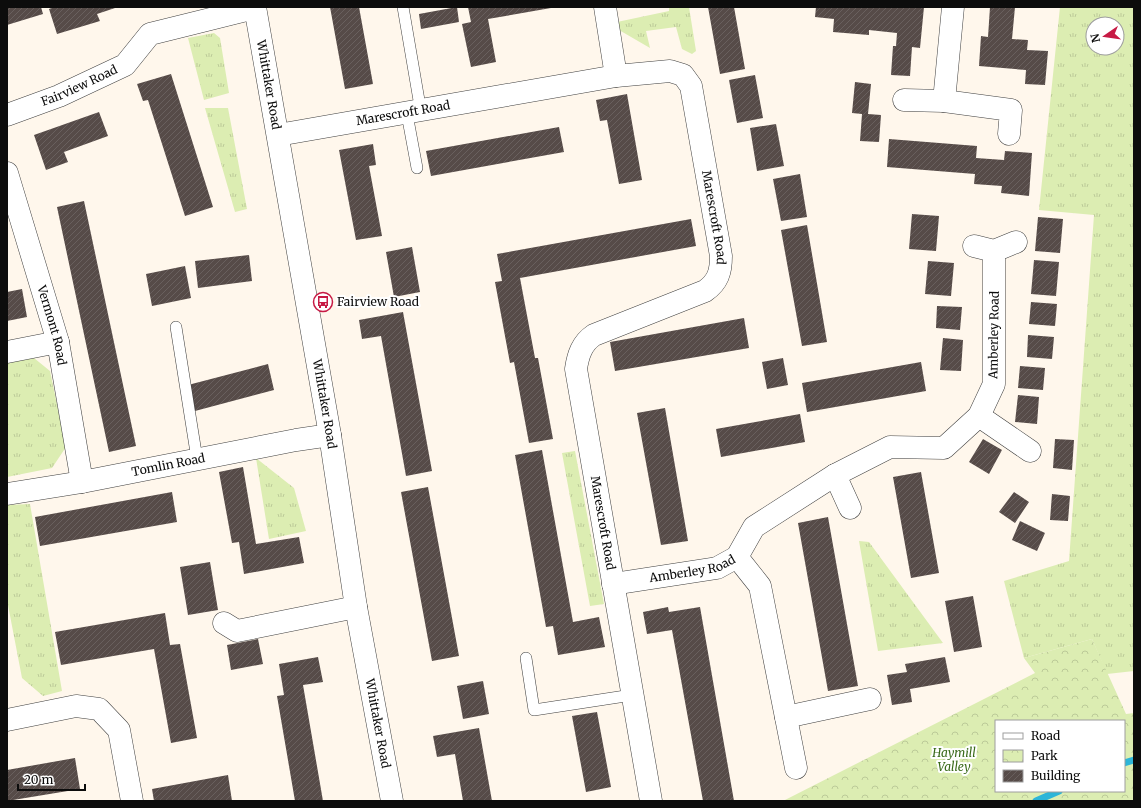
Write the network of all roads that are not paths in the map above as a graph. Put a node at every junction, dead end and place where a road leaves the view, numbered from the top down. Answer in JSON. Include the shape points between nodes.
{"nodes":[{"id":1,"x":404,"y":7,"type":"edge"},
{"id":2,"x":605,"y":7,"type":"edge"},
{"id":3,"x":953,"y":7,"type":"edge"},
{"id":4,"x":255,"y":8,"type":"edge"},
{"id":5,"x":616,"y":76,"type":"junction"},
{"id":6,"x":904,"y":100,"type":"dead end"},
{"id":7,"x":944,"y":101,"type":"junction"},
{"id":8,"x":414,"y":113,"type":"junction"},
{"id":9,"x":7,"y":115,"type":"edge"},
{"id":10,"x":1009,"y":134,"type":"dead end"},
{"id":11,"x":278,"y":135,"type":"junction"},
{"id":12,"x":417,"y":168,"type":"dead end"},
{"id":13,"x":7,"y":173,"type":"edge"},
{"id":14,"x":1016,"y":242,"type":"dead end"},
{"id":15,"x":176,"y":327,"type":"dead end"},
{"id":16,"x":58,"y":342,"type":"junction"},
{"id":17,"x":7,"y":352,"type":"edge"},
{"id":18,"x":979,"y":416,"type":"junction"},
{"id":19,"x":330,"y":435,"type":"junction"},
{"id":20,"x":1030,"y":451,"type":"dead end"},
{"id":21,"x":197,"y":459,"type":"junction"},
{"id":22,"x":835,"y":475,"type":"junction"},
{"id":23,"x":82,"y":482,"type":"junction"},
{"id":24,"x":7,"y":494,"type":"edge"},
{"id":25,"x":850,"y":508,"type":"dead end"},
{"id":26,"x":737,"y":557,"type":"junction"},
{"id":27,"x":613,"y":584,"type":"junction"},
{"id":28,"x":356,"y":607,"type":"junction"},
{"id":29,"x":224,"y":623,"type":"dead end"},
{"id":30,"x":526,"y":658,"type":"dead end"},
{"id":31,"x":632,"y":695,"type":"junction"},
{"id":32,"x":870,"y":700,"type":"dead end"},
{"id":33,"x":786,"y":717,"type":"junction"},
{"id":34,"x":7,"y":720,"type":"edge"},
{"id":35,"x":796,"y":768,"type":"dead end"},
{"id":36,"x":132,"y":801,"type":"edge"},
{"id":37,"x":392,"y":801,"type":"edge"},
{"id":38,"x":651,"y":801,"type":"edge"}],
"edges":[{"from":1,"to":8,"type":"lane"},
{"from":2,"to":5,"type":"street"},
{"from":3,"to":7,"type":"street"},
{"from":4,"to":9,"type":"street","name":"Fairview Road","via":[[150,34],[125,65],[59,96]]},
{"from":4,"to":11,"type":"street","name":"Whittaker Road"},
{"from":5,"to":8,"type":"street","name":"Marescroft Road"},
{"from":5,"to":27,"type":"street","name":"Marescroft Road","via":[[670,70],[683,75],[692,86],[721,266],[714,285],[705,291],[594,335],[587,340],[578,358],[576,369]]},
{"from":6,"to":7,"type":"street"},
{"from":7,"to":10,"type":"street","via":[[1010,110]]},
{"from":8,"to":11,"type":"street","name":"Marescroft Road"},
{"from":8,"to":12,"type":"lane"},
{"from":11,"to":19,"type":"street","name":"Whittaker Road"},
{"from":13,"to":16,"type":"street","name":"Vermont Road"},
{"from":14,"to":18,"type":"street","name":"Amberley Road","via":[[984,248],[994,384]]},
{"from":15,"to":21,"type":"lane"},
{"from":16,"to":17,"type":"street"},
{"from":16,"to":23,"type":"street","name":"Vermont Road"},
{"from":18,"to":20,"type":"street"},
{"from":18,"to":22,"type":"street","name":"Amberley Road","via":[[944,448],[890,447]]},
{"from":19,"to":21,"type":"street","name":"Tomlin Road"},
{"from":19,"to":28,"type":"street","name":"Whittaker Road"},
{"from":21,"to":23,"type":"street","name":"Tomlin Road"},
{"from":22,"to":25,"type":"street"},
{"from":22,"to":26,"type":"street","name":"Amberley Road","via":[[754,527]]},
{"from":23,"to":24,"type":"street","name":"Tomlin Road"},
{"from":26,"to":27,"type":"street","name":"Amberley Road","via":[[717,568]]},
{"from":26,"to":33,"type":"street","via":[[760,586]]},
{"from":27,"to":31,"type":"street","name":"Marescroft Road"},
{"from":28,"to":29,"type":"street","via":[[237,631]]},
{"from":28,"to":37,"type":"street","name":"Whittaker Road"},
{"from":30,"to":31,"type":"lane","via":[[534,710]]},
{"from":31,"to":38,"type":"street","name":"Marescroft Road"},
{"from":32,"to":33,"type":"street"},
{"from":33,"to":35,"type":"street"},
{"from":34,"to":36,"type":"street","via":[[76,706],[99,709],[119,730]]}]}
